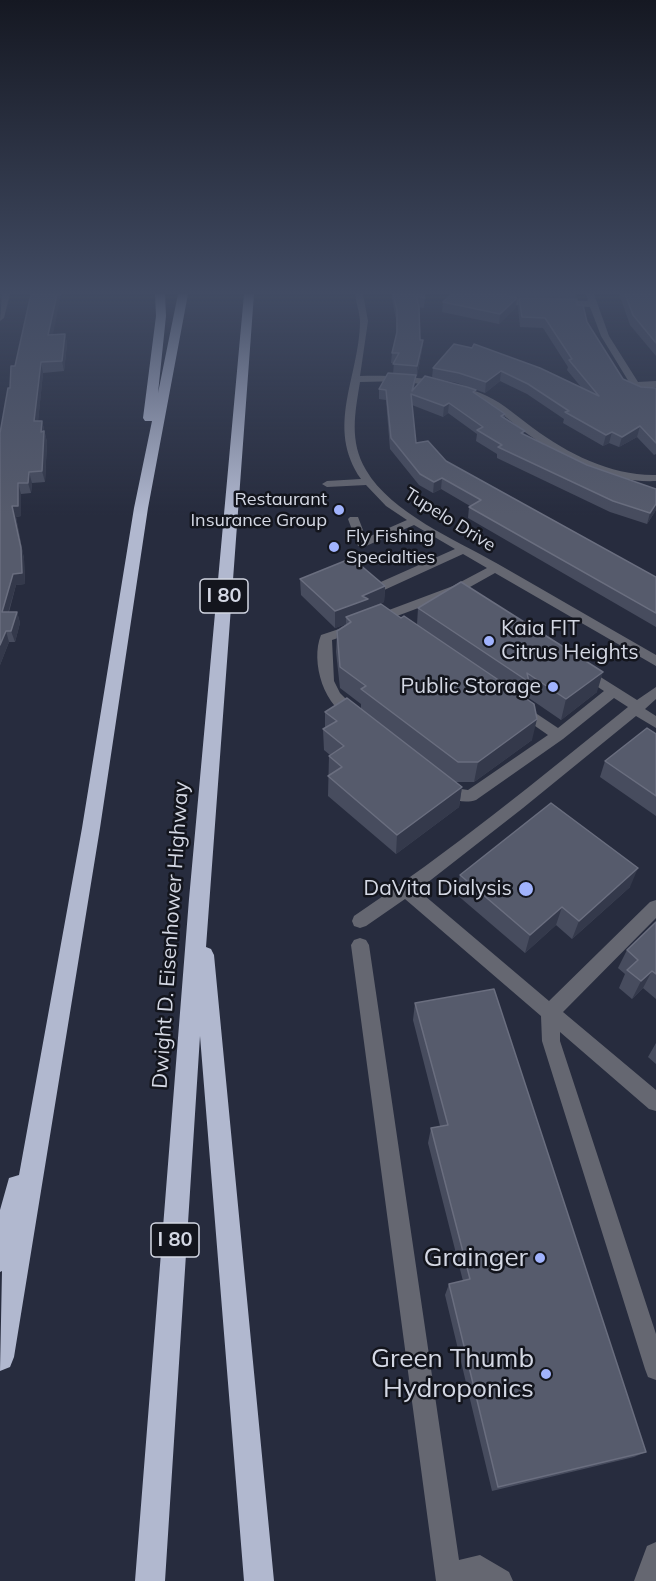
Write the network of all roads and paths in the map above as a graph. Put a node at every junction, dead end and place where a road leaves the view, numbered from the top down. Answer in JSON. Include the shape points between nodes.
{"nodes":[{"id":1,"x":153,"y":368,"type":"edge"},
{"id":2,"x":169,"y":368,"type":"edge"},
{"id":3,"x":243,"y":368,"type":"edge"},
{"id":4,"x":357,"y":368,"type":"edge"},
{"id":5,"x":624,"y":368,"type":"edge"},
{"id":6,"x":355,"y":379,"type":"junction"},
{"id":7,"x":656,"y":384,"type":"edge"},
{"id":8,"x":656,"y":478,"type":"edge"},
{"id":9,"x":368,"y":482,"type":"junction"},
{"id":10,"x":327,"y":484,"type":"dead end"},
{"id":11,"x":141,"y":508,"type":"junction"},
{"id":12,"x":354,"y":519,"type":"dead end"},
{"id":13,"x":415,"y":521,"type":"junction"},
{"id":14,"x":463,"y":550,"type":"junction"},
{"id":15,"x":495,"y":568,"type":"junction"},
{"id":16,"x":378,"y":588,"type":"edge"},
{"id":17,"x":656,"y":661,"type":"edge"},
{"id":18,"x":574,"y":665,"type":"edge"},
{"id":19,"x":613,"y":691,"type":"junction"},
{"id":20,"x":656,"y":692,"type":"edge"},
{"id":21,"x":510,"y":702,"type":"edge"},
{"id":22,"x":637,"y":708,"type":"junction"},
{"id":23,"x":365,"y":722,"type":"edge"},
{"id":24,"x":656,"y":723,"type":"edge"},
{"id":25,"x":558,"y":735,"type":"junction"},
{"id":26,"x":429,"y":773,"type":"edge"},
{"id":27,"x":406,"y":890,"type":"junction"},
{"id":28,"x":199,"y":899,"type":"junction"},
{"id":29,"x":656,"y":907,"type":"edge"},
{"id":30,"x":360,"y":921,"type":"dead end"},
{"id":31,"x":360,"y":945,"type":"dead end"},
{"id":32,"x":550,"y":1012,"type":"junction"},
{"id":33,"x":51,"y":1054,"type":"junction"},
{"id":34,"x":656,"y":1102,"type":"edge"},
{"id":35,"x":0,"y":1259,"type":"edge"},
{"id":36,"x":0,"y":1357,"type":"edge"},
{"id":37,"x":656,"y":1369,"type":"edge"},
{"id":38,"x":656,"y":1555,"type":"edge"},
{"id":39,"x":448,"y":1578,"type":"edge"},
{"id":40,"x":150,"y":1581,"type":"edge"},
{"id":41,"x":260,"y":1581,"type":"edge"},
{"id":42,"x":500,"y":1581,"type":"edge"},
{"id":43,"x":647,"y":1581,"type":"edge"}],
"edges":[{"from":1,"to":11,"type":"highway"},
{"from":2,"to":11,"type":"highway"},
{"from":3,"to":28,"type":"highway","name":"Dwight D. Eisenhower Highway","number":"I 80"},
{"from":4,"to":6,"type":"street","name":"Tupelo Drive"},
{"from":5,"to":7,"type":"street","via":[[635,385]]},
{"from":6,"to":8,"type":"street","via":[[420,381],[466,392],[498,406],[534,434],[572,456],[643,480]]},
{"from":6,"to":9,"type":"street","name":"Tupelo Drive","via":[[348,441],[357,468]]},
{"from":9,"to":10,"type":"street"},
{"from":9,"to":13,"type":"street","name":"Tupelo Drive"},
{"from":11,"to":33,"type":"highway"},
{"from":12,"to":13,"type":"street","via":[[362,544]]},
{"from":13,"to":14,"type":"street","name":"Tupelo Drive"},
{"from":14,"to":15,"type":"street","name":"Tupelo Drive"},
{"from":14,"to":16,"type":"street"},
{"from":15,"to":17,"type":"street","name":"Tupelo Drive"},
{"from":15,"to":23,"type":"street","via":[[462,592],[326,638],[325,680],[337,701]]},
{"from":18,"to":19,"type":"street"},
{"from":19,"to":22,"type":"street"},
{"from":19,"to":25,"type":"street"},
{"from":20,"to":22,"type":"street"},
{"from":21,"to":25,"type":"street"},
{"from":22,"to":24,"type":"street"},
{"from":22,"to":27,"type":"street"},
{"from":25,"to":26,"type":"street","via":[[471,796],[457,795]]},
{"from":27,"to":30,"type":"street"},
{"from":27,"to":32,"type":"street"},
{"from":28,"to":40,"type":"highway","name":"Dwight D. Eisenhower Highway","number":"I 80"},
{"from":28,"to":41,"type":"highway"},
{"from":29,"to":32,"type":"street"},
{"from":31,"to":39,"type":"street"},
{"from":32,"to":34,"type":"street"},
{"from":32,"to":37,"type":"street","via":[[551,1041]]},
{"from":33,"to":35,"type":"highway"},
{"from":33,"to":36,"type":"highway"},
{"from":38,"to":43,"type":"street"},
{"from":39,"to":42,"type":"street","via":[[480,1568]]}]}
